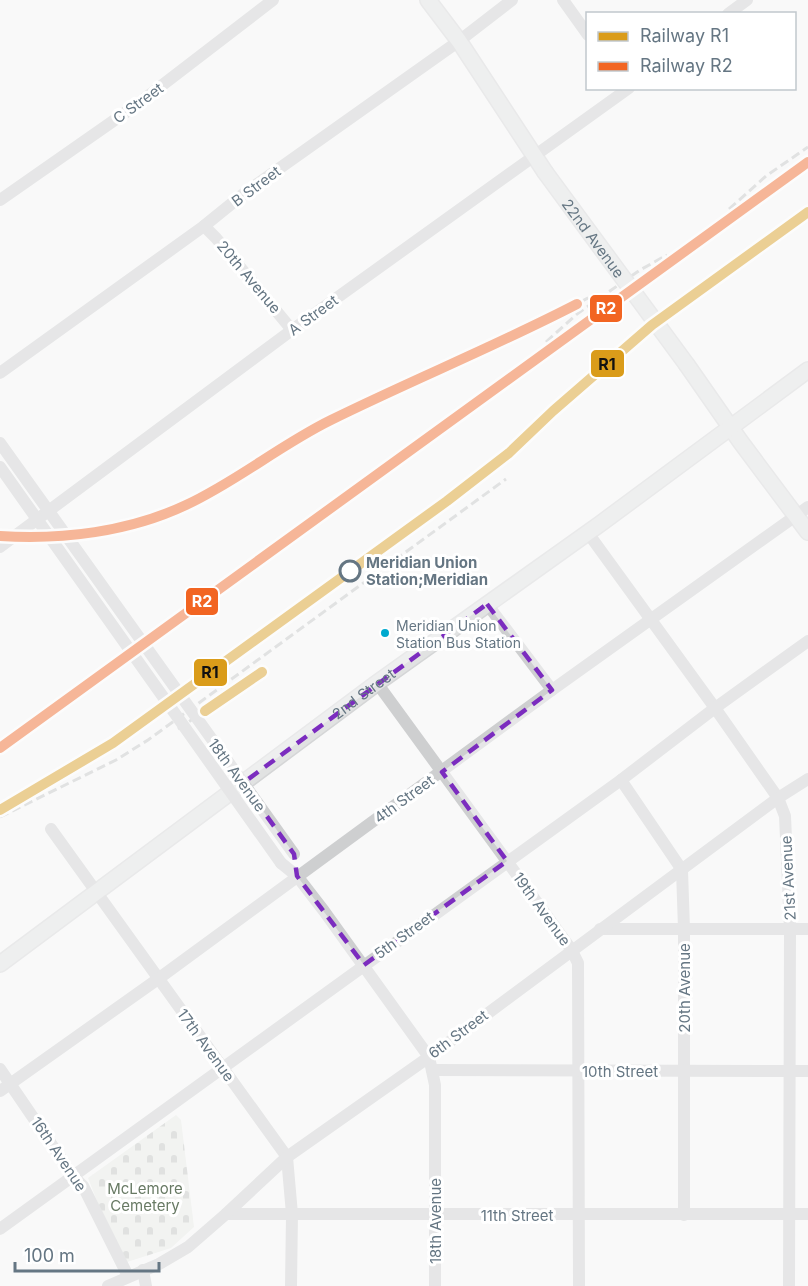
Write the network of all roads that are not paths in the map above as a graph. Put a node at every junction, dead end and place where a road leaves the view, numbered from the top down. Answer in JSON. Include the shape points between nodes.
{"nodes":[{"id":1,"x":273,"y":0,"type":"edge"},
{"id":2,"x":428,"y":0,"type":"edge"},
{"id":3,"x":512,"y":0,"type":"edge"},
{"id":4,"x":563,"y":0,"type":"edge"},
{"id":5,"x":742,"y":1,"type":"edge"},
{"id":6,"x":730,"y":12,"type":"edge"},
{"id":7,"x":586,"y":33,"type":"edge"},
{"id":8,"x":459,"y":41,"type":"junction"},
{"id":9,"x":625,"y":90,"type":"edge"},
{"id":10,"x":534,"y":155,"type":"junction"},
{"id":11,"x":0,"y":200,"type":"edge"},
{"id":12,"x":204,"y":226,"type":"junction"},
{"id":13,"x":292,"y":330,"type":"junction"},
{"id":14,"x":808,"y":370,"type":"edge"},
{"id":15,"x":0,"y":373,"type":"edge"},
{"id":16,"x":730,"y":427,"type":"junction"},
{"id":17,"x":0,"y":443,"type":"edge"},
{"id":18,"x":0,"y":466,"type":"edge"},
{"id":19,"x":802,"y":511,"type":"edge"},
{"id":20,"x":808,"y":532,"type":"edge"},
{"id":21,"x":588,"y":533,"type":"junction"},
{"id":22,"x":0,"y":547,"type":"edge"},
{"id":23,"x":487,"y":604,"type":"junction"},
{"id":24,"x":651,"y":619,"type":"junction"},
{"id":25,"x":808,"y":641,"type":"edge"},
{"id":26,"x":377,"y":683,"type":"junction"},
{"id":27,"x":552,"y":690,"type":"junction"},
{"id":28,"x":715,"y":708,"type":"junction"},
{"id":29,"x":442,"y":772,"type":"junction"},
{"id":30,"x":621,"y":780,"type":"junction"},
{"id":31,"x":807,"y":781,"type":"edge"},
{"id":32,"x":778,"y":798,"type":"junction"},
{"id":33,"x":51,"y":829,"type":"dead end"},
{"id":34,"x":507,"y":861,"type":"junction"},
{"id":35,"x":681,"y":870,"type":"junction"},
{"id":36,"x":297,"y":876,"type":"junction"},
{"id":37,"x":97,"y":893,"type":"junction"},
{"id":38,"x":600,"y":929,"type":"junction"},
{"id":39,"x":684,"y":929,"type":"junction"},
{"id":40,"x":808,"y":929,"type":"edge"},
{"id":41,"x":790,"y":930,"type":"junction"},
{"id":42,"x":571,"y":950,"type":"junction"},
{"id":43,"x":0,"y":964,"type":"edge"},
{"id":44,"x":363,"y":964,"type":"junction"},
{"id":45,"x":158,"y":979,"type":"junction"},
{"id":46,"x":429,"y":1057,"type":"junction"},
{"id":47,"x":222,"y":1067,"type":"junction"},
{"id":48,"x":0,"y":1069,"type":"edge"},
{"id":49,"x":432,"y":1070,"type":"junction"},
{"id":50,"x":579,"y":1071,"type":"junction"},
{"id":51,"x":685,"y":1071,"type":"junction"},
{"id":52,"x":790,"y":1071,"type":"junction"},
{"id":53,"x":808,"y":1071,"type":"edge"},
{"id":54,"x":5,"y":1088,"type":"edge"},
{"id":55,"x":286,"y":1157,"type":"junction"},
{"id":56,"x":73,"y":1176,"type":"junction"},
{"id":57,"x":292,"y":1214,"type":"junction"},
{"id":58,"x":808,"y":1214,"type":"edge"},
{"id":59,"x":226,"y":1215,"type":"junction"},
{"id":60,"x":436,"y":1215,"type":"junction"},
{"id":61,"x":579,"y":1215,"type":"junction"},
{"id":62,"x":684,"y":1215,"type":"junction"},
{"id":63,"x":789,"y":1215,"type":"junction"},
{"id":64,"x":0,"y":1229,"type":"edge"},
{"id":65,"x":143,"y":1270,"type":"junction"},
{"id":66,"x":128,"y":1276,"type":"junction"},
{"id":67,"x":108,"y":1286,"type":"edge"},
{"id":68,"x":146,"y":1286,"type":"edge"},
{"id":69,"x":291,"y":1286,"type":"edge"},
{"id":70,"x":435,"y":1286,"type":"edge"},
{"id":71,"x":579,"y":1286,"type":"edge"},
{"id":72,"x":789,"y":1286,"type":"edge"}],
"edges":[{"from":1,"to":11,"type":"street","name":"C Street","via":[[139,104]]},
{"from":2,"to":8,"type":"main road","name":"22nd Avenue"},
{"from":3,"to":8,"type":"street","name":"B Street"},
{"from":4,"to":7,"type":"street"},
{"from":5,"to":6,"type":"street"},
{"from":8,"to":10,"type":"main road","name":"22nd Avenue"},
{"from":8,"to":12,"type":"street","name":"B Street"},
{"from":9,"to":10,"type":"street","name":"A Street"},
{"from":10,"to":13,"type":"street","name":"A Street"},
{"from":10,"to":16,"type":"main road","name":"22nd Avenue","bridge":true},
{"from":12,"to":13,"type":"street","name":"20th Avenue"},
{"from":12,"to":15,"type":"street","name":"B Street"},
{"from":13,"to":22,"type":"street","name":"A Street"},
{"from":14,"to":16,"type":"main road","name":"2nd Street"},
{"from":16,"to":19,"type":"main road","name":"22nd Avenue"},
{"from":16,"to":21,"type":"main road","name":"2nd Street"},
{"from":17,"to":36,"type":"street","name":"18th Avenue","bridge":true,"via":[[294,854]]},
{"from":18,"to":36,"type":"street","name":"18th Avenue","bridge":true,"via":[[281,862]]},
{"from":19,"to":20,"type":"main road","name":"22nd Avenue"},
{"from":19,"to":24,"type":"street","name":"4th Street"},
{"from":21,"to":23,"type":"main road","name":"2nd Street"},
{"from":21,"to":24,"type":"street","name":"21st Avenue"},
{"from":23,"to":26,"type":"main road","name":"2nd Street"},
{"from":23,"to":27,"type":"street"},
{"from":24,"to":27,"type":"street","name":"4th Street"},
{"from":24,"to":28,"type":"street","name":"21st Avenue"},
{"from":25,"to":28,"type":"street","name":"5th Street"},
{"from":26,"to":29,"type":"street","name":"19th Avenue"},
{"from":26,"to":37,"type":"main road","name":"2nd Street"},
{"from":27,"to":29,"type":"street","name":"4th Street"},
{"from":28,"to":30,"type":"street","name":"5th Street"},
{"from":28,"to":32,"type":"street","name":"21st Avenue"},
{"from":29,"to":34,"type":"street","name":"19th Avenue"},
{"from":29,"to":36,"type":"street","name":"4th Street"},
{"from":30,"to":34,"type":"street","name":"5th Street"},
{"from":30,"to":35,"type":"street"},
{"from":31,"to":32,"type":"street","name":"6th Street"},
{"from":32,"to":35,"type":"street","name":"6th Street"},
{"from":32,"to":41,"type":"street","name":"21st Avenue","via":[[785,816]]},
{"from":33,"to":37,"type":"street","name":"17th Avenue"},
{"from":34,"to":42,"type":"street","name":"19th Avenue"},
{"from":34,"to":44,"type":"street","name":"5th Street"},
{"from":35,"to":38,"type":"street","name":"6th Street"},
{"from":35,"to":39,"type":"street","name":"20th Avenue"},
{"from":36,"to":44,"type":"street","name":"18th Avenue"},
{"from":36,"to":45,"type":"street","name":"4th Street"},
{"from":37,"to":43,"type":"main road","name":"2nd Street"},
{"from":37,"to":45,"type":"street","name":"17th Avenue"},
{"from":38,"to":39,"type":"street"},
{"from":38,"to":42,"type":"street","name":"6th Street"},
{"from":39,"to":41,"type":"street"},
{"from":39,"to":51,"type":"street","name":"20th Avenue"},
{"from":40,"to":41,"type":"street"},
{"from":41,"to":52,"type":"street","name":"21st Avenue"},
{"from":42,"to":46,"type":"street","name":"6th Street"},
{"from":42,"to":50,"type":"street","name":"19th Avenue","via":[[578,963]]},
{"from":44,"to":46,"type":"street","name":"18th Avenue"},
{"from":44,"to":47,"type":"street","name":"5th Street"},
{"from":45,"to":47,"type":"street","name":"17th Avenue"},
{"from":45,"to":54,"type":"street","name":"4th Street"},
{"from":46,"to":49,"type":"street","name":"18th Avenue"},
{"from":46,"to":55,"type":"street","name":"6th Street"},
{"from":47,"to":55,"type":"street","name":"17th Avenue"},
{"from":47,"to":56,"type":"street","name":"5th Street"},
{"from":48,"to":54,"type":"street","name":"16th Avenue"},
{"from":49,"to":50,"type":"street","name":"10th Street"},
{"from":49,"to":60,"type":"street","name":"18th Avenue"},
{"from":50,"to":51,"type":"street","name":"10th Street"},
{"from":50,"to":61,"type":"street","name":"19th Avenue"},
{"from":51,"to":52,"type":"street","name":"10th Street"},
{"from":51,"to":62,"type":"street","name":"20th Avenue"},
{"from":52,"to":53,"type":"street","name":"10th Street"},
{"from":52,"to":63,"type":"street","name":"21st Avenue"},
{"from":54,"to":56,"type":"street","name":"16th Avenue"},
{"from":55,"to":57,"type":"street","name":"17th Avenue"},
{"from":55,"to":59,"type":"street","name":"6th Street"},
{"from":56,"to":64,"type":"street","name":"5th Street"},
{"from":56,"to":66,"type":"street","name":"16th Avenue","via":[[83,1186]]},
{"from":57,"to":59,"type":"street","name":"11th Street"},
{"from":57,"to":60,"type":"street","name":"11th Street"},
{"from":57,"to":69,"type":"street","name":"17th Avenue"},
{"from":58,"to":63,"type":"street","name":"11th Street"},
{"from":59,"to":65,"type":"street","name":"6th Street","via":[[175,1256]]},
{"from":60,"to":61,"type":"street","name":"11th Street"},
{"from":60,"to":70,"type":"street","name":"18th Avenue"},
{"from":61,"to":62,"type":"street","name":"11th Street"},
{"from":61,"to":71,"type":"street","name":"19th Avenue"},
{"from":62,"to":63,"type":"street","name":"11th Street"},
{"from":63,"to":72,"type":"street","name":"21st Avenue"},
{"from":65,"to":66,"type":"street","name":"6th Street"},
{"from":65,"to":68,"type":"street"},
{"from":66,"to":67,"type":"street","name":"6th Street"}]}
